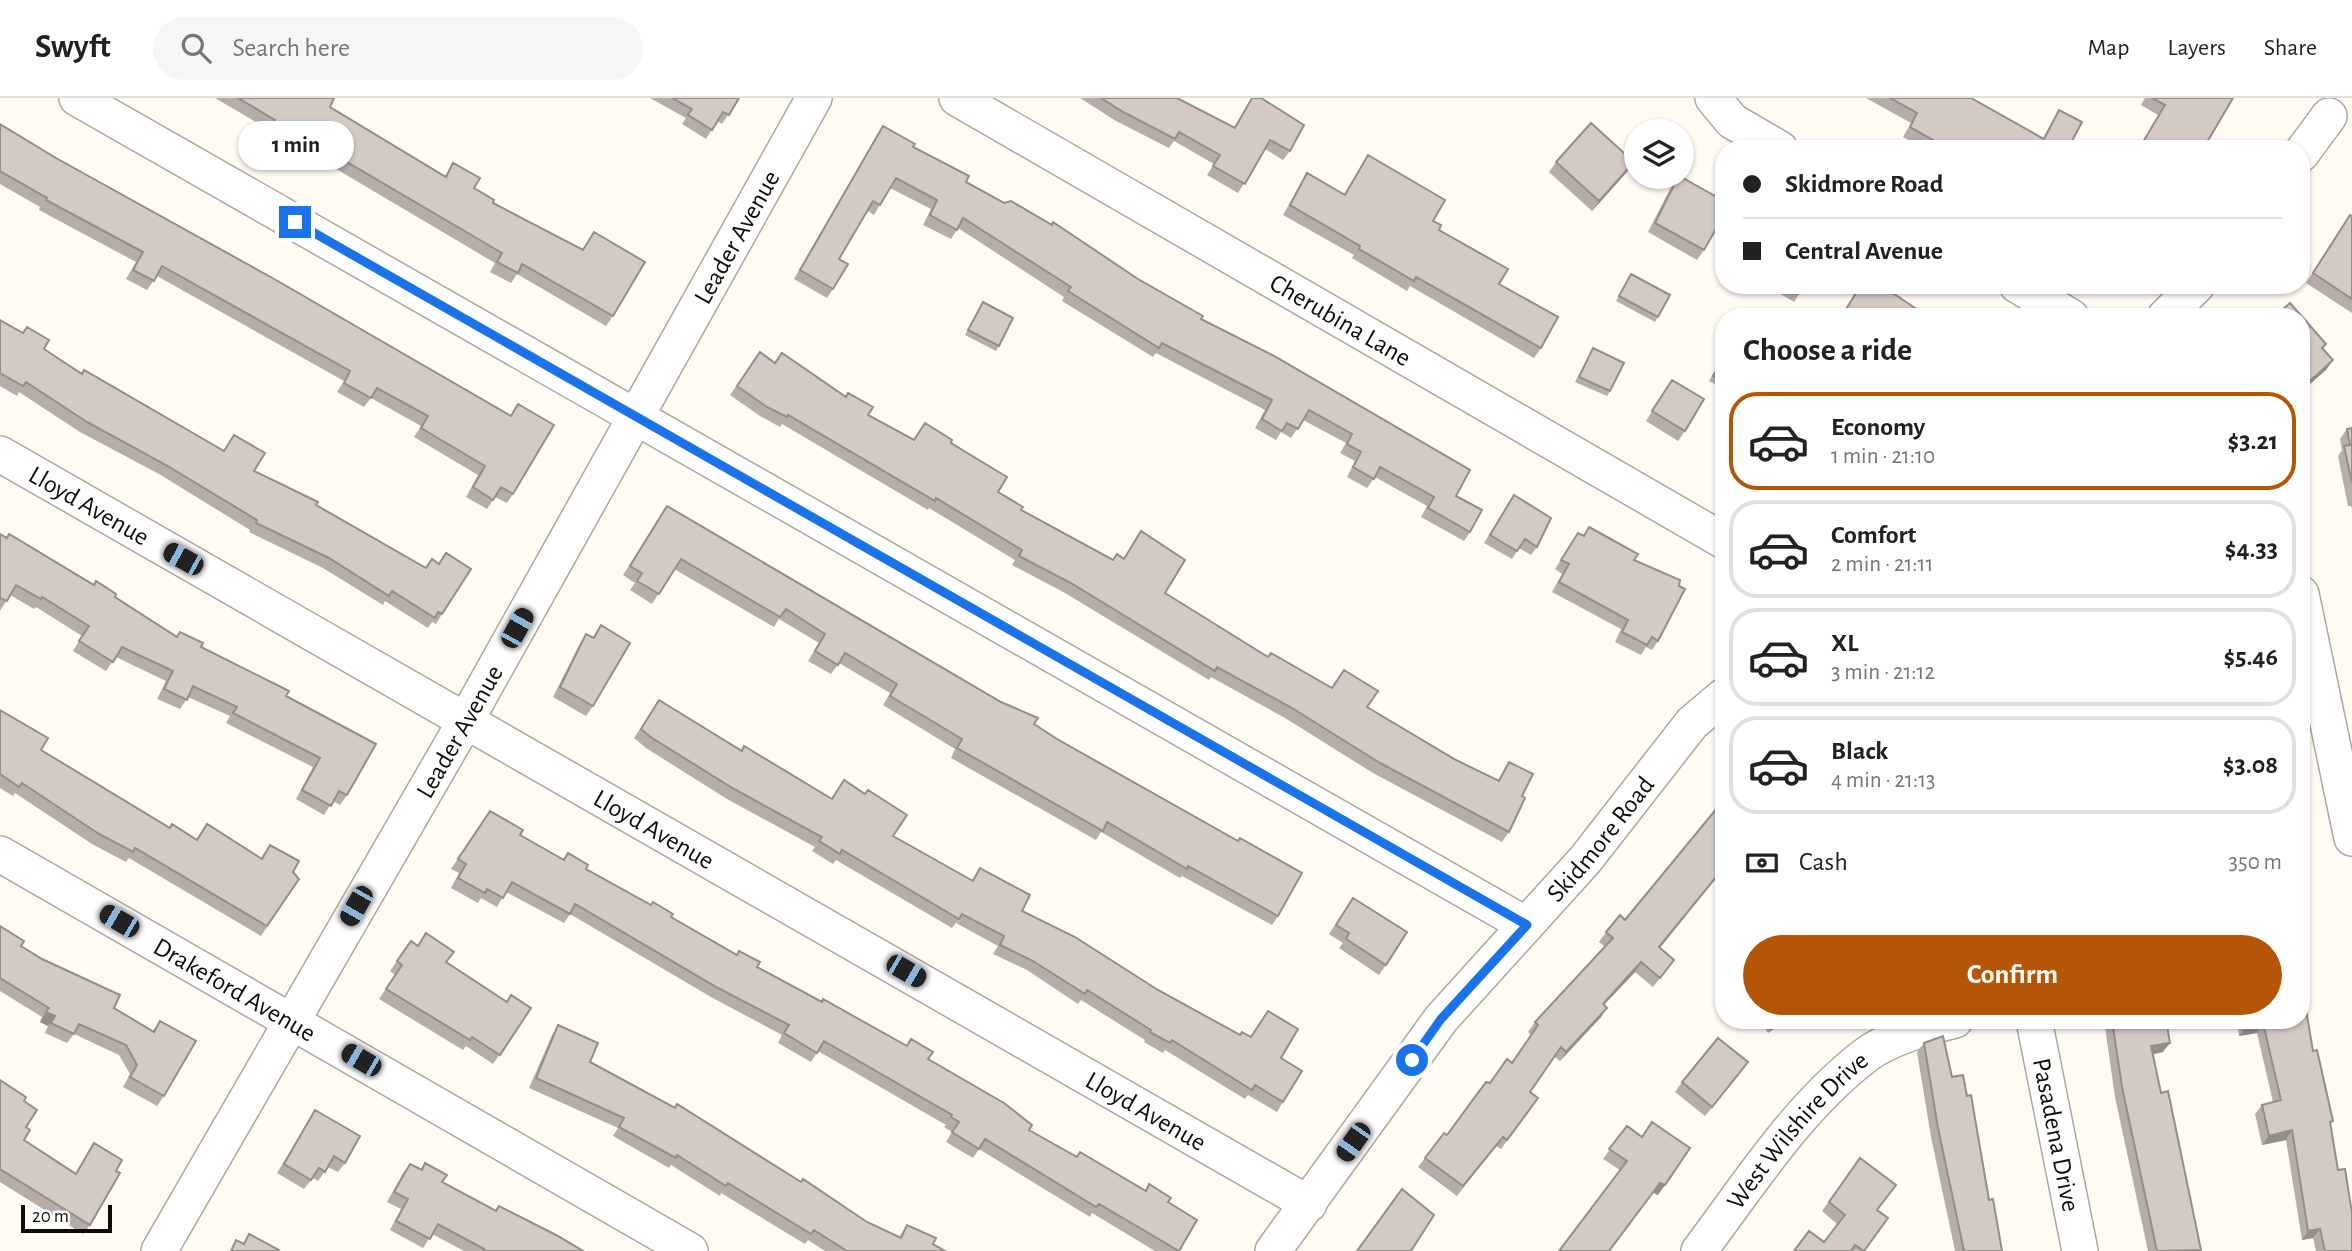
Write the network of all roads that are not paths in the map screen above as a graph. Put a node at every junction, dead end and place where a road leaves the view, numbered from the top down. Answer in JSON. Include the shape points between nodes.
{"nodes":[{"id":1,"x":78,"y":98,"type":"edge"},
{"id":2,"x":814,"y":98,"type":"edge"},
{"id":3,"x":957,"y":98,"type":"edge"},
{"id":4,"x":1713,"y":98,"type":"edge"},
{"id":5,"x":2329,"y":116,"type":"dead end"},
{"id":6,"x":1765,"y":140,"type":"edge"},
{"id":7,"x":2310,"y":142,"type":"edge"},
{"id":8,"x":2032,"y":294,"type":"edge"},
{"id":9,"x":2188,"y":294,"type":"edge"},
{"id":10,"x":2056,"y":308,"type":"edge"},
{"id":11,"x":2174,"y":308,"type":"edge"},
{"id":12,"x":635,"y":417,"type":"junction"},
{"id":13,"x":0,"y":454,"type":"edge"},
{"id":14,"x":1715,"y":536,"type":"edge"},
{"id":15,"x":2310,"y":637,"type":"edge"},
{"id":16,"x":1715,"y":704,"type":"edge"},
{"id":17,"x":466,"y":720,"type":"junction"},
{"id":18,"x":2352,"y":838,"type":"edge"},
{"id":19,"x":0,"y":854,"type":"edge"},
{"id":20,"x":1527,"y":925,"type":"junction"},
{"id":21,"x":290,"y":1019,"type":"junction"},
{"id":22,"x":1923,"y":1029,"type":"edge"},
{"id":23,"x":2036,"y":1029,"type":"edge"},
{"id":24,"x":1309,"y":1204,"type":"junction"},
{"id":25,"x":159,"y":1251,"type":"edge"},
{"id":26,"x":690,"y":1251,"type":"edge"},
{"id":27,"x":1273,"y":1251,"type":"edge"},
{"id":28,"x":1699,"y":1251,"type":"edge"},
{"id":29,"x":2080,"y":1251,"type":"edge"}],
"edges":[{"from":1,"to":12,"type":"street"},
{"from":2,"to":12,"type":"street","name":"Leader Avenue"},
{"from":3,"to":14,"type":"street","name":"Cherubina Lane"},
{"from":4,"to":6,"type":"street","via":[[1732,121]]},
{"from":5,"to":7,"type":"street"},
{"from":8,"to":10,"type":"street"},
{"from":9,"to":11,"type":"street"},
{"from":12,"to":17,"type":"street","name":"Leader Avenue"},
{"from":12,"to":20,"type":"street"},
{"from":13,"to":17,"type":"street","name":"Lloyd Avenue"},
{"from":15,"to":18,"type":"street"},
{"from":16,"to":20,"type":"street","name":"Skidmore Road","via":[[1692,723],[1585,860]]},
{"from":17,"to":21,"type":"street","name":"Leader Avenue"},
{"from":17,"to":24,"type":"street","name":"Lloyd Avenue"},
{"from":19,"to":21,"type":"street","name":"Drakeford Avenue"},
{"from":20,"to":24,"type":"street","name":"Skidmore Road","via":[[1441,1019]]},
{"from":21,"to":25,"type":"street","name":"Leader Avenue"},
{"from":21,"to":26,"type":"street","name":"Drakeford Avenue"},
{"from":22,"to":28,"type":"street","name":"West Wilshire Drive","via":[[1868,1054],[1824,1094]]},
{"from":23,"to":29,"type":"street","name":"Pasadena Drive"},
{"from":24,"to":27,"type":"street","name":"Skidmore Road"}]}
